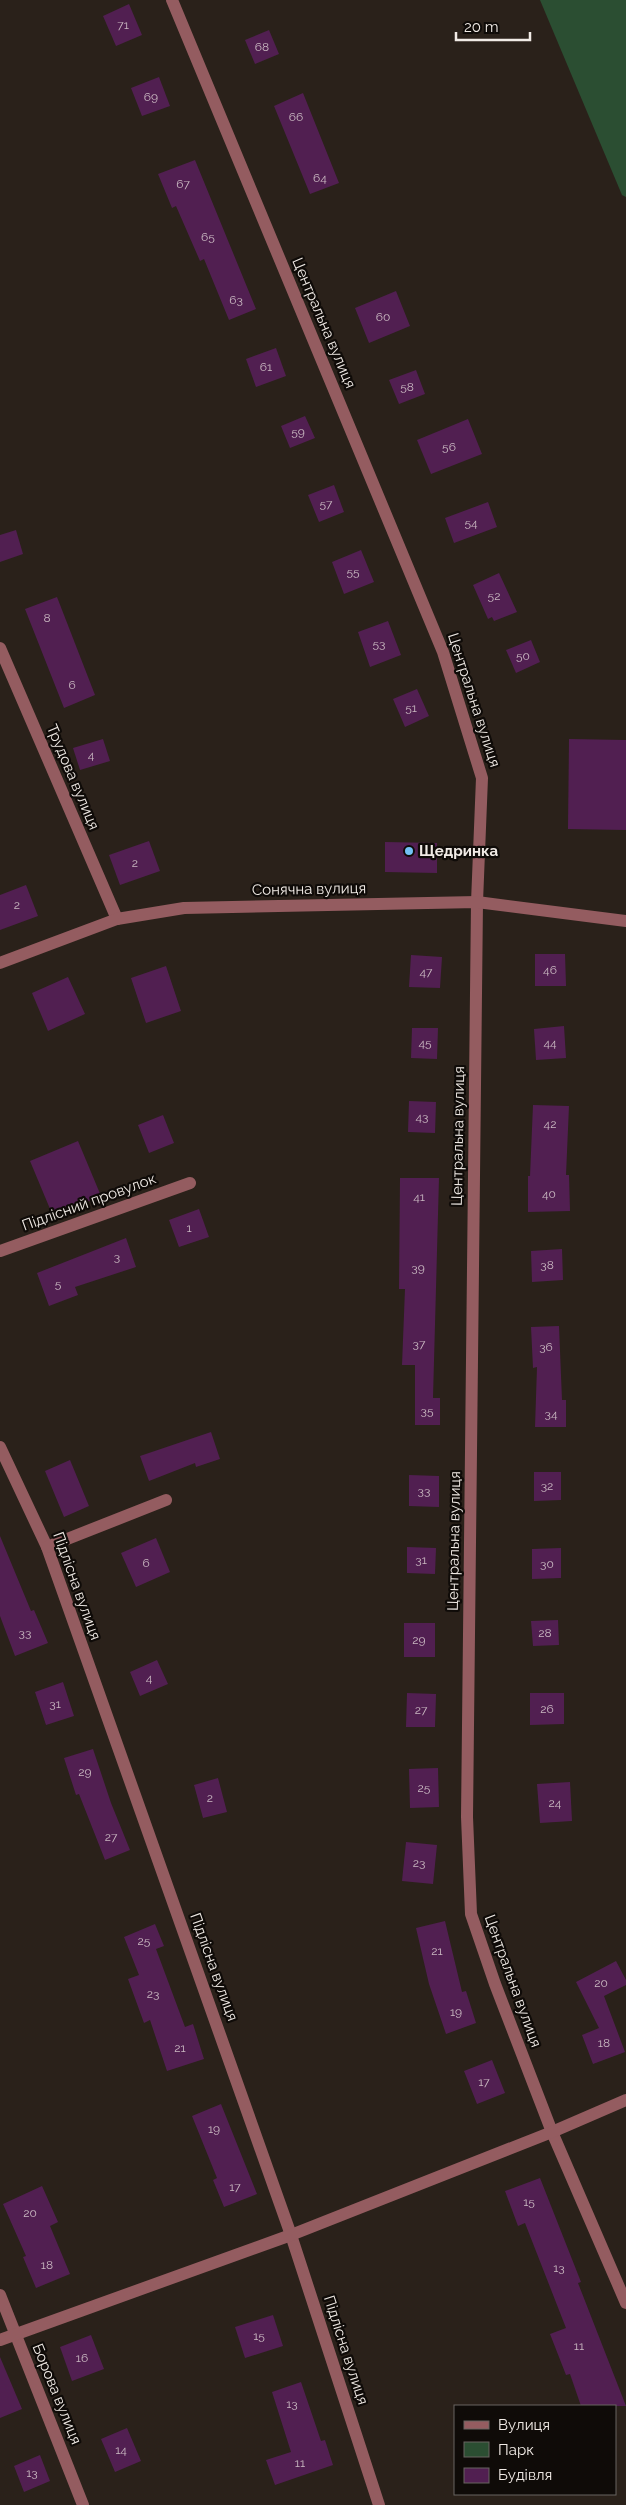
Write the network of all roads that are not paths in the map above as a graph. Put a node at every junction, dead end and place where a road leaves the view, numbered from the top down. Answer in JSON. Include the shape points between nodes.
{"nodes":[{"id":1,"x":172,"y":0,"type":"edge"},
{"id":2,"x":0,"y":648,"type":"edge"},
{"id":3,"x":477,"y":902,"type":"junction"},
{"id":4,"x":116,"y":919,"type":"junction"},
{"id":5,"x":626,"y":921,"type":"edge"},
{"id":6,"x":0,"y":963,"type":"edge"},
{"id":7,"x":190,"y":1183,"type":"dead end"},
{"id":8,"x":0,"y":1251,"type":"edge"},
{"id":9,"x":0,"y":1447,"type":"edge"},
{"id":10,"x":166,"y":1500,"type":"dead end"},
{"id":11,"x":47,"y":1548,"type":"junction"},
{"id":12,"x":626,"y":2100,"type":"edge"},
{"id":13,"x":552,"y":2132,"type":"junction"},
{"id":14,"x":291,"y":2235,"type":"junction"},
{"id":15,"x":0,"y":2295,"type":"edge"},
{"id":16,"x":626,"y":2303,"type":"edge"},
{"id":17,"x":15,"y":2333,"type":"junction"},
{"id":18,"x":0,"y":2340,"type":"edge"},
{"id":19,"x":83,"y":2505,"type":"edge"},
{"id":20,"x":379,"y":2505,"type":"edge"}],
"edges":[{"from":1,"to":3,"type":"street","name":"Центральна вулиця","via":[[443,652],[482,778]]},
{"from":2,"to":4,"type":"street","name":"Трудова вулиця"},
{"from":3,"to":4,"type":"street","name":"Сонячна вулиця","via":[[184,908]]},
{"from":3,"to":5,"type":"street","name":"Сонячна вулиця"},
{"from":3,"to":13,"type":"street","name":"Центральна вулиця","via":[[467,1817],[471,1914]]},
{"from":4,"to":6,"type":"street","name":"Сонячна вулиця"},
{"from":7,"to":8,"type":"street","name":"Підлісний провулок"},
{"from":9,"to":11,"type":"street","name":"Підлісна вулиця"},
{"from":10,"to":11,"type":"street"},
{"from":11,"to":14,"type":"street","name":"Підлісна вулиця"},
{"from":12,"to":13,"type":"street"},
{"from":13,"to":14,"type":"street"},
{"from":13,"to":16,"type":"street","name":"Центральна вулиця"},
{"from":14,"to":17,"type":"street"},
{"from":14,"to":20,"type":"street","name":"Підлісна вулиця"},
{"from":15,"to":17,"type":"street","name":"Борова вулиця"},
{"from":17,"to":18,"type":"street"},
{"from":17,"to":19,"type":"street","name":"Борова вулиця"}]}
